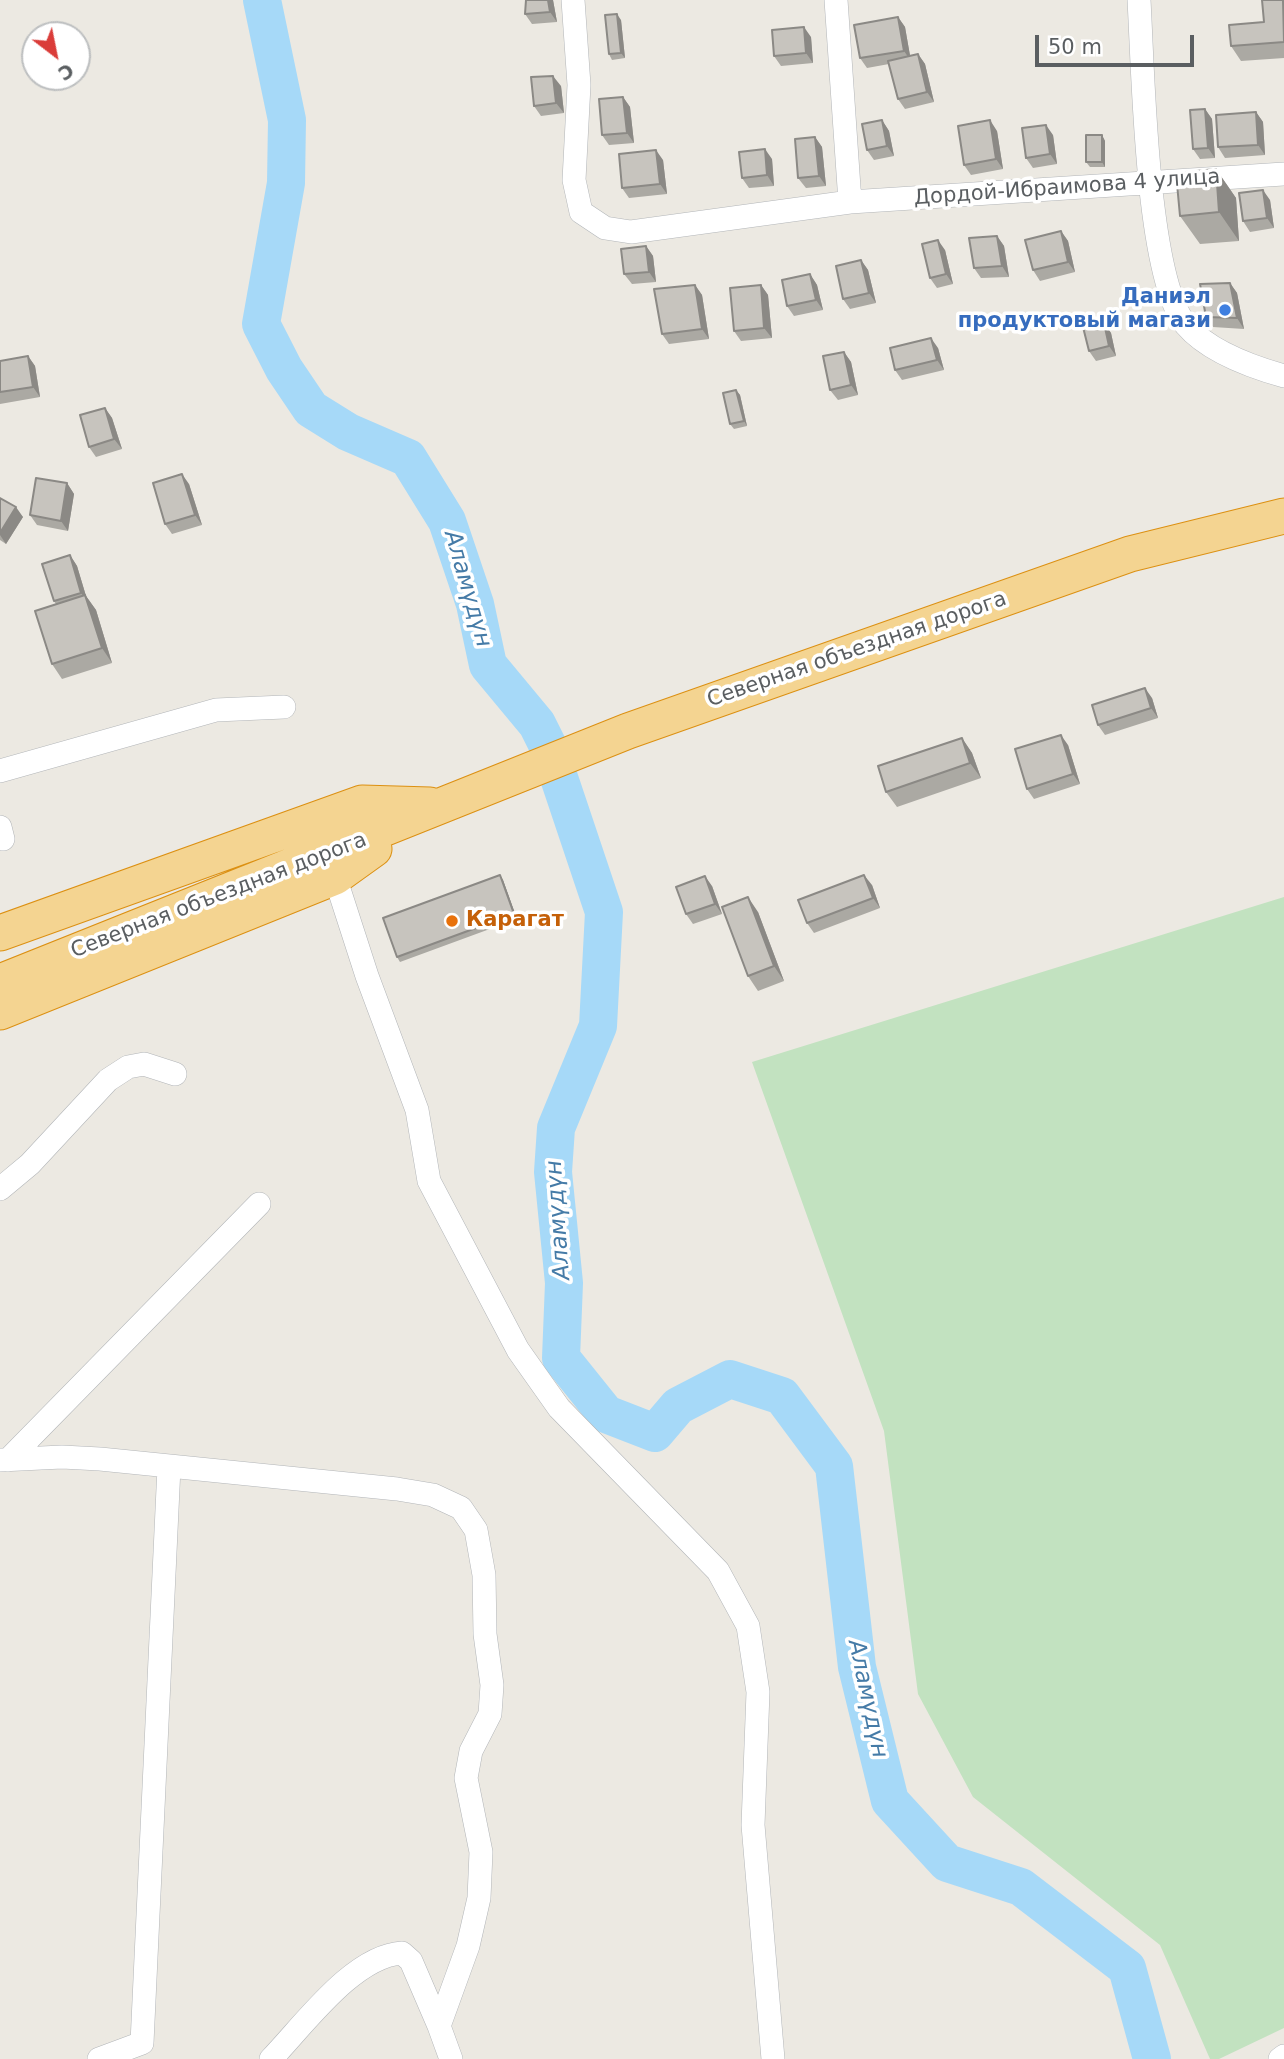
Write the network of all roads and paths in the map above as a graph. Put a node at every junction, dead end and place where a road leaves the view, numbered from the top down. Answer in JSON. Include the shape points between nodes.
{"nodes":[{"id":1,"x":573,"y":0,"type":"edge"},
{"id":2,"x":836,"y":0,"type":"edge"},
{"id":3,"x":1139,"y":0,"type":"edge"},
{"id":4,"x":1284,"y":174,"type":"edge"},
{"id":5,"x":1151,"y":184,"type":"junction"},
{"id":6,"x":850,"y":202,"type":"junction"},
{"id":7,"x":1284,"y":376,"type":"edge"},
{"id":8,"x":1284,"y":516,"type":"edge"},
{"id":9,"x":284,"y":707,"type":"dead end"},
{"id":10,"x":0,"y":771,"type":"edge"},
{"id":11,"x":448,"y":801,"type":"junction"},
{"id":12,"x":335,"y":877,"type":"junction"},
{"id":13,"x":0,"y":933,"type":"edge"},
{"id":14,"x":0,"y":959,"type":"edge"},
{"id":15,"x":0,"y":982,"type":"edge"},
{"id":16,"x":0,"y":1012,"type":"edge"},
{"id":17,"x":175,"y":1073,"type":"dead end"},
{"id":18,"x":0,"y":1189,"type":"edge"},
{"id":19,"x":258,"y":1204,"type":"dead end"},
{"id":20,"x":4,"y":1460,"type":"edge"},
{"id":21,"x":169,"y":1467,"type":"junction"},
{"id":22,"x":439,"y":2026,"type":"junction"},
{"id":23,"x":142,"y":2051,"type":"edge"},
{"id":24,"x":1284,"y":2056,"type":"edge"},
{"id":25,"x":99,"y":2059,"type":"edge"},
{"id":26,"x":271,"y":2059,"type":"edge"},
{"id":27,"x":451,"y":2059,"type":"edge"},
{"id":28,"x":773,"y":2059,"type":"edge"},
{"id":29,"x":1280,"y":2059,"type":"edge"}],
"edges":[{"from":1,"to":6,"type":"street","name":"Дордой-Ибраимова 4 улица","via":[[579,85],[574,180],[581,212],[605,228],[631,232]]},
{"from":2,"to":6,"type":"street"},
{"from":3,"to":5,"type":"street"},
{"from":4,"to":5,"type":"street","name":"Дордой-Ибраимова 4 улица"},
{"from":5,"to":6,"type":"street","name":"Дордой-Ибраимова 4 улица"},
{"from":5,"to":7,"type":"street","via":[[1167,284],[1185,324],[1209,344]]},
{"from":8,"to":11,"type":"highway","name":"Северная объездная дорога","via":[[1130,555],[628,731]]},
{"from":9,"to":10,"type":"street","via":[[216,710]]},
{"from":11,"to":12,"type":"highway"},
{"from":11,"to":13,"type":"highway","via":[[362,803]]},
{"from":11,"to":14,"type":"highway","name":"Северная объездная дорога","via":[[368,817]]},
{"from":11,"to":15,"type":"highway","name":"Северная объездная дорога","via":[[374,835]]},
{"from":12,"to":16,"type":"highway"},
{"from":12,"to":28,"type":"street","via":[[417,1110],[429,1181],[518,1350],[559,1408],[718,1571],[748,1626],[758,1692],[753,1825]]},
{"from":17,"to":18,"type":"street","via":[[144,1064],[128,1067],[108,1080],[30,1164]]},
{"from":19,"to":20,"type":"street"},
{"from":20,"to":21,"type":"street","via":[[62,1457]]},
{"from":21,"to":22,"type":"street","via":[[433,1495],[461,1507],[476,1530],[492,1685],[490,1714],[471,1751],[466,1778],[481,1852],[479,1898],[468,1947]]},
{"from":21,"to":23,"type":"street"},
{"from":22,"to":26,"type":"street","via":[[411,1961],[402,1953],[389,1954],[352,1975]]},
{"from":22,"to":27,"type":"street"},
{"from":23,"to":25,"type":"street"},
{"from":24,"to":29,"type":"street"}]}
